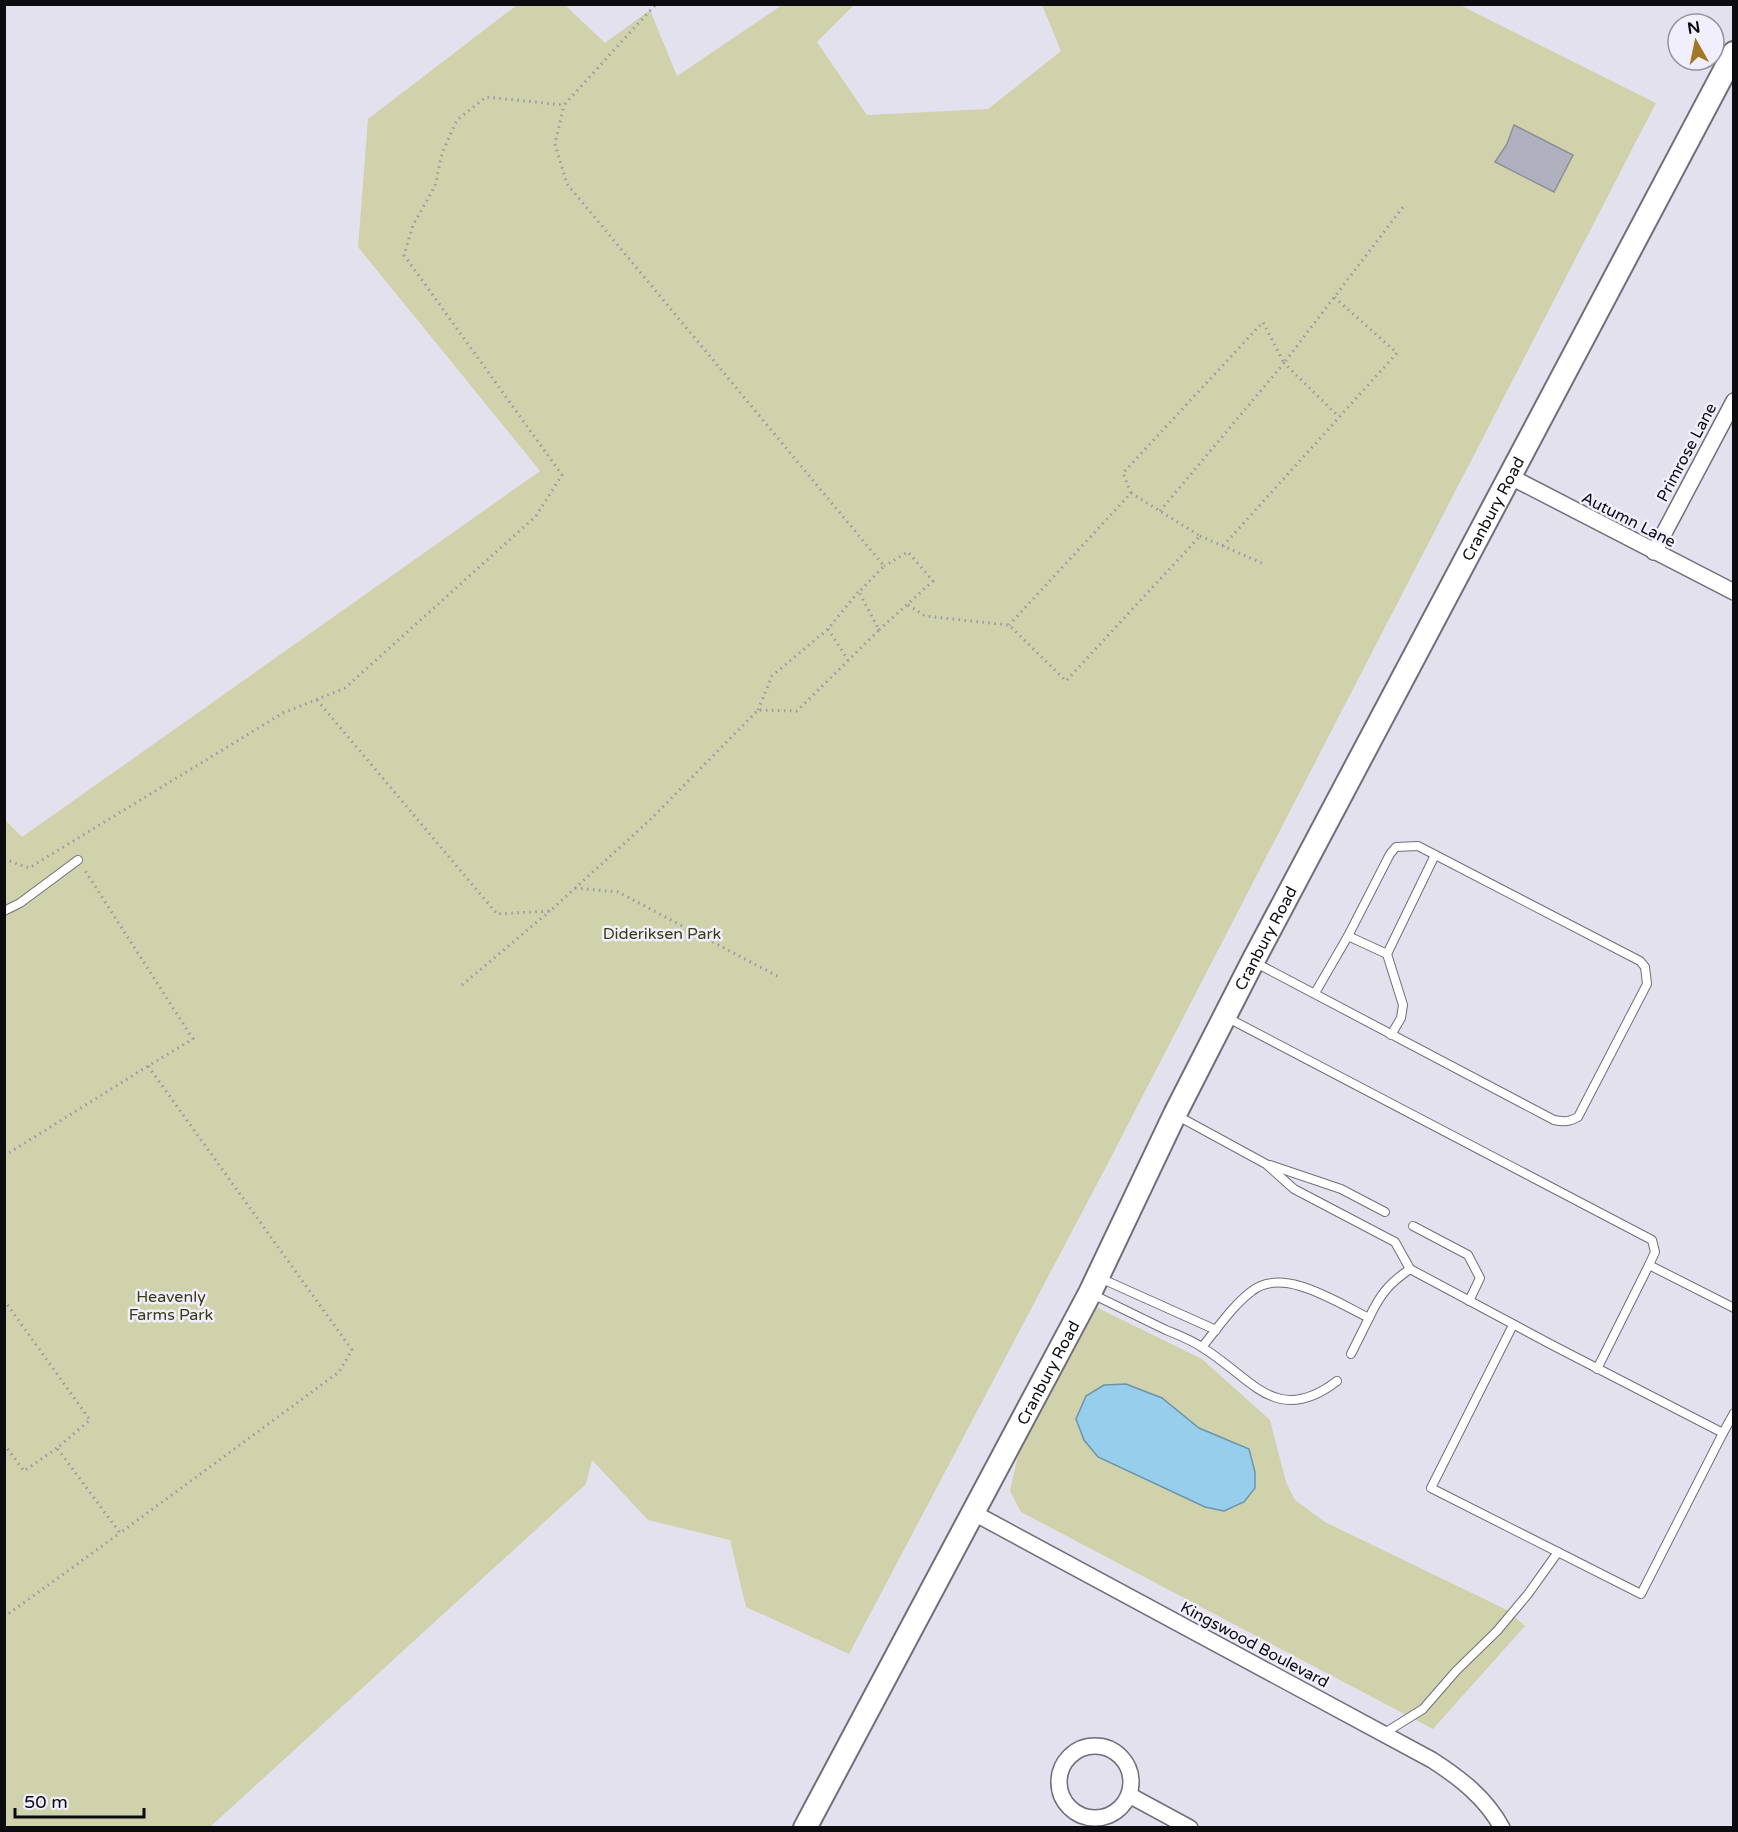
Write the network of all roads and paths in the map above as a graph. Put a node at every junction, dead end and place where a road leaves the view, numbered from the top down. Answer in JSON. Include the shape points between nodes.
{"nodes":[{"id":1,"x":656,"y":4,"type":"edge"},
{"id":2,"x":1734,"y":53,"type":"edge"},
{"id":3,"x":564,"y":105,"type":"junction"},
{"id":4,"x":1403,"y":207,"type":"dead end"},
{"id":5,"x":1334,"y":297,"type":"junction"},
{"id":6,"x":1284,"y":363,"type":"junction"},
{"id":7,"x":1734,"y":401,"type":"edge"},
{"id":8,"x":1339,"y":417,"type":"junction"},
{"id":9,"x":1509,"y":476,"type":"junction"},
{"id":10,"x":1131,"y":493,"type":"junction"},
{"id":11,"x":1160,"y":511,"type":"junction"},
{"id":12,"x":1200,"y":536,"type":"junction"},
{"id":13,"x":1222,"y":546,"type":"junction"},
{"id":14,"x":1654,"y":552,"type":"junction"},
{"id":15,"x":1262,"y":563,"type":"dead end"},
{"id":16,"x":884,"y":566,"type":"junction"},
{"id":17,"x":859,"y":592,"type":"junction"},
{"id":18,"x":1734,"y":592,"type":"edge"},
{"id":19,"x":908,"y":604,"type":"junction"},
{"id":20,"x":1009,"y":625,"type":"junction"},
{"id":21,"x":828,"y":629,"type":"junction"},
{"id":22,"x":879,"y":630,"type":"junction"},
{"id":23,"x":848,"y":660,"type":"junction"},
{"id":24,"x":317,"y":700,"type":"junction"},
{"id":25,"x":758,"y":710,"type":"junction"},
{"id":26,"x":68,"y":845,"type":"junction"},
{"id":27,"x":1435,"y":855,"type":"junction"},
{"id":28,"x":4,"y":859,"type":"edge"},
{"id":29,"x":78,"y":860,"type":"junction"},
{"id":30,"x":575,"y":888,"type":"junction"},
{"id":31,"x":4,"y":911,"type":"edge"},
{"id":32,"x":550,"y":911,"type":"junction"},
{"id":33,"x":1348,"y":936,"type":"junction"},
{"id":34,"x":1387,"y":954,"type":"junction"},
{"id":35,"x":1253,"y":961,"type":"junction"},
{"id":36,"x":781,"y":978,"type":"dead end"},
{"id":37,"x":462,"y":985,"type":"dead end"},
{"id":38,"x":1315,"y":993,"type":"junction"},
{"id":39,"x":1225,"y":1016,"type":"junction"},
{"id":40,"x":1391,"y":1035,"type":"junction"},
{"id":41,"x":148,"y":1066,"type":"junction"},
{"id":42,"x":1175,"y":1114,"type":"junction"},
{"id":43,"x":4,"y":1156,"type":"edge"},
{"id":44,"x":1266,"y":1164,"type":"junction"},
{"id":45,"x":1385,"y":1212,"type":"dead end"},
{"id":46,"x":1413,"y":1226,"type":"dead end"},
{"id":47,"x":1649,"y":1265,"type":"junction"},
{"id":48,"x":1410,"y":1269,"type":"junction"},
{"id":49,"x":1095,"y":1285,"type":"junction"},
{"id":50,"x":4,"y":1300,"type":"edge"},
{"id":51,"x":1469,"y":1301,"type":"junction"},
{"id":52,"x":1734,"y":1308,"type":"edge"},
{"id":53,"x":1369,"y":1318,"type":"junction"},
{"id":54,"x":1514,"y":1325,"type":"junction"},
{"id":55,"x":1216,"y":1330,"type":"junction"},
{"id":56,"x":1202,"y":1347,"type":"junction"},
{"id":57,"x":1352,"y":1354,"type":"dead end"},
{"id":58,"x":1596,"y":1369,"type":"junction"},
{"id":59,"x":1337,"y":1381,"type":"dead end"},
{"id":60,"x":1734,"y":1413,"type":"edge"},
{"id":61,"x":1723,"y":1433,"type":"junction"},
{"id":62,"x":4,"y":1444,"type":"edge"},
{"id":63,"x":57,"y":1448,"type":"junction"},
{"id":64,"x":974,"y":1513,"type":"junction"},
{"id":65,"x":120,"y":1533,"type":"junction"},
{"id":66,"x":1558,"y":1552,"type":"junction"},
{"id":67,"x":4,"y":1617,"type":"edge"},
{"id":68,"x":1383,"y":1734,"type":"junction"},
{"id":69,"x":1129,"y":1795,"type":"junction"},
{"id":70,"x":805,"y":1827,"type":"edge"},
{"id":71,"x":1190,"y":1827,"type":"edge"},
{"id":72,"x":1502,"y":1827,"type":"edge"}],
"edges":[{"from":1,"to":3,"type":"path"},
{"from":2,"to":9,"type":"main road","name":"Cranbury Road"},
{"from":3,"to":16,"type":"path","via":[[555,144],[567,184]]},
{"from":3,"to":24,"type":"path","via":[[486,97],[457,120],[442,153],[435,186],[413,225],[404,255],[562,475],[536,516],[345,688]]},
{"from":4,"to":5,"type":"path"},
{"from":5,"to":6,"type":"path"},
{"from":5,"to":8,"type":"path","via":[[1397,353]]},
{"from":6,"to":8,"type":"path"},
{"from":6,"to":10,"type":"path","via":[[1263,322],[1123,473]]},
{"from":6,"to":11,"type":"path"},
{"from":7,"to":14,"type":"street","name":"Primrose Lane"},
{"from":8,"to":13,"type":"path"},
{"from":9,"to":14,"type":"street","name":"Autumn Lane"},
{"from":9,"to":35,"type":"main road","name":"Cranbury Road"},
{"from":10,"to":11,"type":"path"},
{"from":10,"to":20,"type":"path"},
{"from":11,"to":12,"type":"path"},
{"from":12,"to":13,"type":"path"},
{"from":12,"to":20,"type":"path","via":[[1066,681]]},
{"from":13,"to":15,"type":"path"},
{"from":14,"to":18,"type":"street","name":"Autumn Lane"},
{"from":16,"to":17,"type":"path"},
{"from":16,"to":19,"type":"path","via":[[908,552],[933,581]]},
{"from":17,"to":21,"type":"path"},
{"from":17,"to":22,"type":"path"},
{"from":19,"to":20,"type":"path","via":[[925,616]]},
{"from":19,"to":22,"type":"path"},
{"from":21,"to":23,"type":"path"},
{"from":21,"to":25,"type":"path","via":[[772,676]]},
{"from":22,"to":23,"type":"path"},
{"from":23,"to":25,"type":"path","via":[[797,711]]},
{"from":24,"to":26,"type":"path","via":[[283,713]]},
{"from":24,"to":32,"type":"path","via":[[497,914]]},
{"from":25,"to":30,"type":"path","via":[[651,819]]},
{"from":26,"to":28,"type":"path","via":[[29,868]]},
{"from":26,"to":29,"type":"path"},
{"from":27,"to":33,"type":"lane","via":[[1418,846],[1396,847]]},
{"from":27,"to":34,"type":"lane"},
{"from":27,"to":40,"type":"lane","via":[[1640,961],[1645,967],[1647,984],[1578,1117],[1571,1121],[1554,1120]]},
{"from":29,"to":31,"type":"lane"},
{"from":29,"to":41,"type":"path","via":[[193,1039]]},
{"from":30,"to":32,"type":"path"},
{"from":30,"to":36,"type":"path","via":[[618,892]]},
{"from":32,"to":37,"type":"path"},
{"from":33,"to":34,"type":"lane"},
{"from":33,"to":38,"type":"lane"},
{"from":34,"to":40,"type":"lane","via":[[1403,1005]]},
{"from":35,"to":38,"type":"lane"},
{"from":35,"to":39,"type":"main road","name":"Cranbury Road"},
{"from":38,"to":40,"type":"lane"},
{"from":39,"to":42,"type":"main road","name":"Cranbury Road"},
{"from":39,"to":47,"type":"lane","via":[[1652,1240],[1655,1252]]},
{"from":41,"to":43,"type":"path"},
{"from":41,"to":65,"type":"path","via":[[352,1350],[339,1372]]},
{"from":42,"to":44,"type":"lane"},
{"from":42,"to":49,"type":"main road","name":"Cranbury Road"},
{"from":44,"to":45,"type":"lane","via":[[1341,1189]]},
{"from":44,"to":48,"type":"lane","via":[[1294,1189],[1395,1242]]},
{"from":46,"to":51,"type":"lane","via":[[1468,1255],[1480,1278]]},
{"from":47,"to":52,"type":"lane"},
{"from":47,"to":58,"type":"lane"},
{"from":48,"to":51,"type":"lane"},
{"from":48,"to":53,"type":"lane","via":[[1392,1280]]},
{"from":49,"to":55,"type":"lane"},
{"from":49,"to":56,"type":"lane"},
{"from":49,"to":64,"type":"main road","name":"Cranbury Road"},
{"from":50,"to":63,"type":"path","via":[[90,1420]]},
{"from":51,"to":54,"type":"lane"},
{"from":53,"to":55,"type":"lane","via":[[1297,1284],[1277,1282],[1254,1289]]},
{"from":53,"to":57,"type":"lane"},
{"from":54,"to":58,"type":"lane"},
{"from":54,"to":66,"type":"lane","via":[[1431,1488]]},
{"from":55,"to":56,"type":"lane"},
{"from":56,"to":59,"type":"lane","via":[[1260,1392],[1279,1399],[1299,1400],[1320,1394]]},
{"from":58,"to":61,"type":"lane"},
{"from":60,"to":61,"type":"lane"},
{"from":61,"to":66,"type":"lane","via":[[1641,1594]]},
{"from":62,"to":63,"type":"path","via":[[24,1471]]},
{"from":63,"to":65,"type":"path"},
{"from":64,"to":68,"type":"street","name":"Kingswood Boulevard"},
{"from":64,"to":70,"type":"main road","name":"Cranbury Road"},
{"from":65,"to":67,"type":"path"},
{"from":66,"to":68,"type":"lane","via":[[1497,1631],[1423,1709]]},
{"from":68,"to":72,"type":"street","name":"Kingswood Boulevard","via":[[1454,1774],[1474,1791]]},
{"from":69,"to":69,"type":"street","via":[[1128,1765],[1112,1749],[1101,1746],[1079,1749],[1069,1756],[1059,1776],[1059,1787],[1069,1807],[1090,1818],[1112,1814]]},
{"from":69,"to":71,"type":"street"}]}
